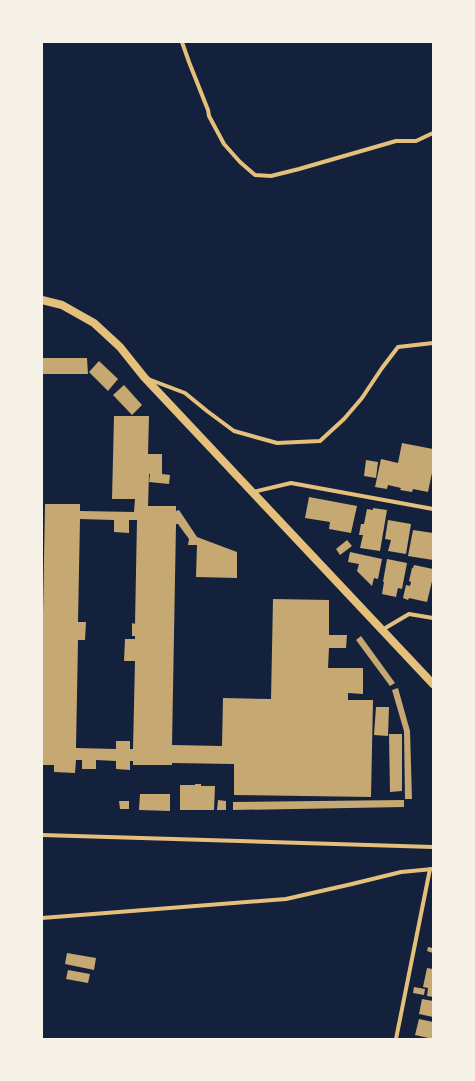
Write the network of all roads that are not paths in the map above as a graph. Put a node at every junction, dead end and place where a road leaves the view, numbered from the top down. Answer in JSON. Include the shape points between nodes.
{"nodes":[{"id":1,"x":182,"y":42,"type":"edge"},
{"id":2,"x":433,"y":133,"type":"edge"},
{"id":3,"x":42,"y":300,"type":"edge"},
{"id":4,"x":433,"y":343,"type":"edge"},
{"id":5,"x":144,"y":377,"type":"junction"},
{"id":6,"x":252,"y":492,"type":"junction"},
{"id":7,"x":433,"y":509,"type":"edge"},
{"id":8,"x":433,"y":618,"type":"edge"},
{"id":9,"x":382,"y":630,"type":"junction"},
{"id":10,"x":433,"y":684,"type":"edge"},
{"id":11,"x":42,"y":835,"type":"edge"},
{"id":12,"x":433,"y":847,"type":"edge"},
{"id":13,"x":432,"y":869,"type":"edge"},
{"id":14,"x":42,"y":918,"type":"edge"},
{"id":15,"x":396,"y":1039,"type":"edge"}],
"edges":[{"from":1,"to":2,"type":"street","via":[[209,116],[224,144],[255,175],[271,176],[396,141],[416,141]]},
{"from":3,"to":5,"type":"main road","via":[[62,305],[94,323],[120,347]]},
{"from":4,"to":5,"type":"street","via":[[398,346],[362,398],[320,441],[277,443],[234,431],[185,393]]},
{"from":5,"to":6,"type":"main road"},
{"from":6,"to":7,"type":"street","via":[[291,483]]},
{"from":6,"to":9,"type":"main road"},
{"from":8,"to":9,"type":"street","via":[[409,614]]},
{"from":9,"to":10,"type":"main road"},
{"from":11,"to":12,"type":"street"},
{"from":13,"to":14,"type":"street","via":[[401,872],[286,899]]},
{"from":13,"to":15,"type":"street"}]}
